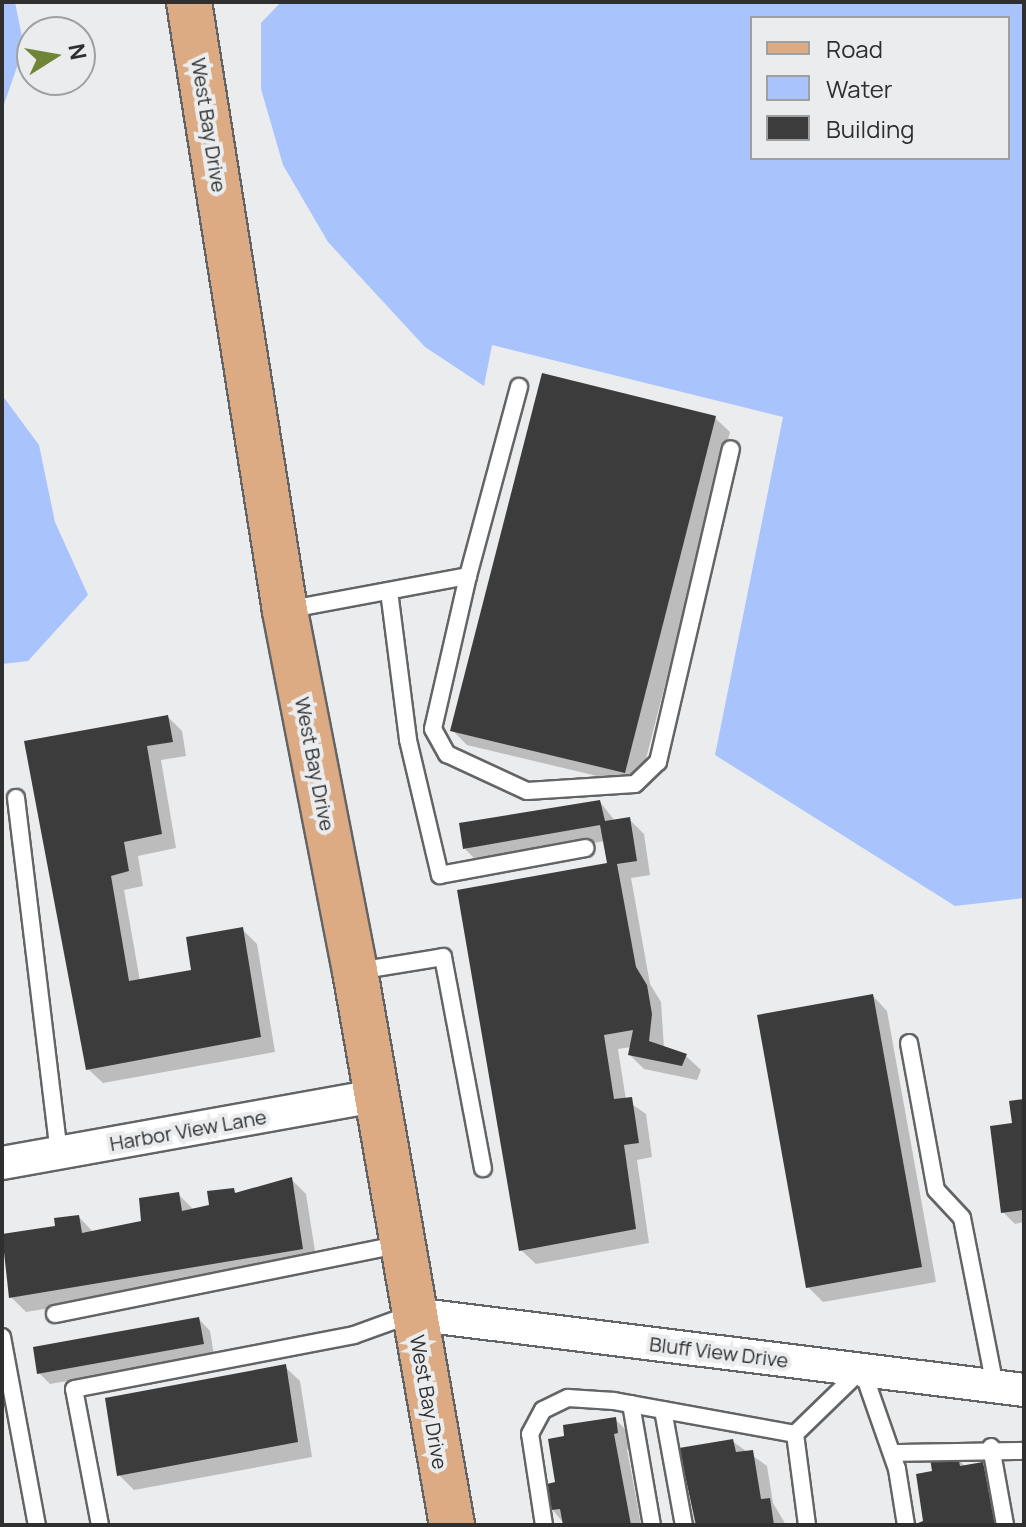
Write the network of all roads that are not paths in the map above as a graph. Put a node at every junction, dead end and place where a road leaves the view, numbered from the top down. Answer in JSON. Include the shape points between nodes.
{"nodes":[{"id":1,"x":189,"y":2,"type":"edge"},
{"id":2,"x":519,"y":387,"type":"dead end"},
{"id":3,"x":731,"y":449,"type":"dead end"},
{"id":4,"x":468,"y":576,"type":"junction"},
{"id":5,"x":389,"y":591,"type":"junction"},
{"id":6,"x":285,"y":611,"type":"junction"},
{"id":7,"x":16,"y":798,"type":"dead end"},
{"id":8,"x":586,"y":848,"type":"dead end"},
{"id":9,"x":355,"y":971,"type":"junction"},
{"id":10,"x":909,"y":1043,"type":"dead end"},
{"id":11,"x":373,"y":1096,"type":"junction"},
{"id":12,"x":59,"y":1153,"type":"junction"},
{"id":13,"x":2,"y":1163,"type":"edge"},
{"id":14,"x":483,"y":1168,"type":"dead end"},
{"id":15,"x":401,"y":1244,"type":"junction"},
{"id":16,"x":55,"y":1314,"type":"dead end"},
{"id":17,"x":413,"y":1314,"type":"junction"},
{"id":18,"x":2,"y":1337,"type":"edge"},
{"id":19,"x":862,"y":1369,"type":"junction"},
{"id":20,"x":1010,"y":1388,"type":"edge"},
{"id":21,"x":631,"y":1404,"type":"junction"},
{"id":22,"x":663,"y":1410,"type":"junction"},
{"id":23,"x":795,"y":1434,"type":"junction"},
{"id":24,"x":991,"y":1447,"type":"junction"},
{"id":25,"x":1024,"y":1451,"type":"edge"},
{"id":26,"x":892,"y":1453,"type":"junction"},
{"id":27,"x":37,"y":1525,"type":"edge"},
{"id":28,"x":100,"y":1525,"type":"edge"},
{"id":29,"x":452,"y":1525,"type":"edge"},
{"id":30,"x":544,"y":1525,"type":"edge"},
{"id":31,"x":652,"y":1525,"type":"edge"},
{"id":32,"x":684,"y":1525,"type":"edge"},
{"id":33,"x":807,"y":1525,"type":"edge"},
{"id":34,"x":906,"y":1525,"type":"edge"},
{"id":35,"x":1005,"y":1525,"type":"edge"}],
"edges":[{"from":1,"to":6,"type":"main road","name":"West Bay Drive"},
{"from":2,"to":4,"type":"lane"},
{"from":3,"to":4,"type":"lane","via":[[658,762],[635,784],[527,791],[447,754],[433,729]]},
{"from":4,"to":5,"type":"lane"},
{"from":5,"to":6,"type":"lane"},
{"from":5,"to":8,"type":"lane","via":[[408,740],[440,875]]},
{"from":6,"to":9,"type":"main road","name":"West Bay Drive"},
{"from":7,"to":12,"type":"lane"},
{"from":9,"to":11,"type":"main road","name":"West Bay Drive"},
{"from":9,"to":14,"type":"lane","via":[[443,957]]},
{"from":10,"to":20,"type":"lane","via":[[936,1190],[962,1218]]},
{"from":11,"to":12,"type":"street","name":"Harbor View Lane"},
{"from":11,"to":15,"type":"main road","name":"West Bay Drive"},
{"from":12,"to":13,"type":"street","name":"Harbor View Lane"},
{"from":15,"to":16,"type":"lane"},
{"from":15,"to":17,"type":"main road","name":"West Bay Drive"},
{"from":17,"to":19,"type":"street","name":"Bluff View Drive"},
{"from":17,"to":28,"type":"lane","via":[[354,1335],[74,1389]]},
{"from":17,"to":29,"type":"main road","name":"West Bay Drive"},
{"from":18,"to":27,"type":"lane"},
{"from":19,"to":20,"type":"street","name":"Bluff View Drive"},
{"from":19,"to":23,"type":"lane"},
{"from":19,"to":26,"type":"lane"},
{"from":21,"to":22,"type":"lane"},
{"from":21,"to":30,"type":"lane","via":[[568,1398],[543,1410],[530,1434]]},
{"from":21,"to":31,"type":"lane"},
{"from":22,"to":23,"type":"lane"},
{"from":22,"to":32,"type":"lane"},
{"from":23,"to":33,"type":"lane"},
{"from":24,"to":25,"type":"lane"},
{"from":24,"to":26,"type":"lane"},
{"from":24,"to":35,"type":"lane"},
{"from":26,"to":34,"type":"lane"}]}
